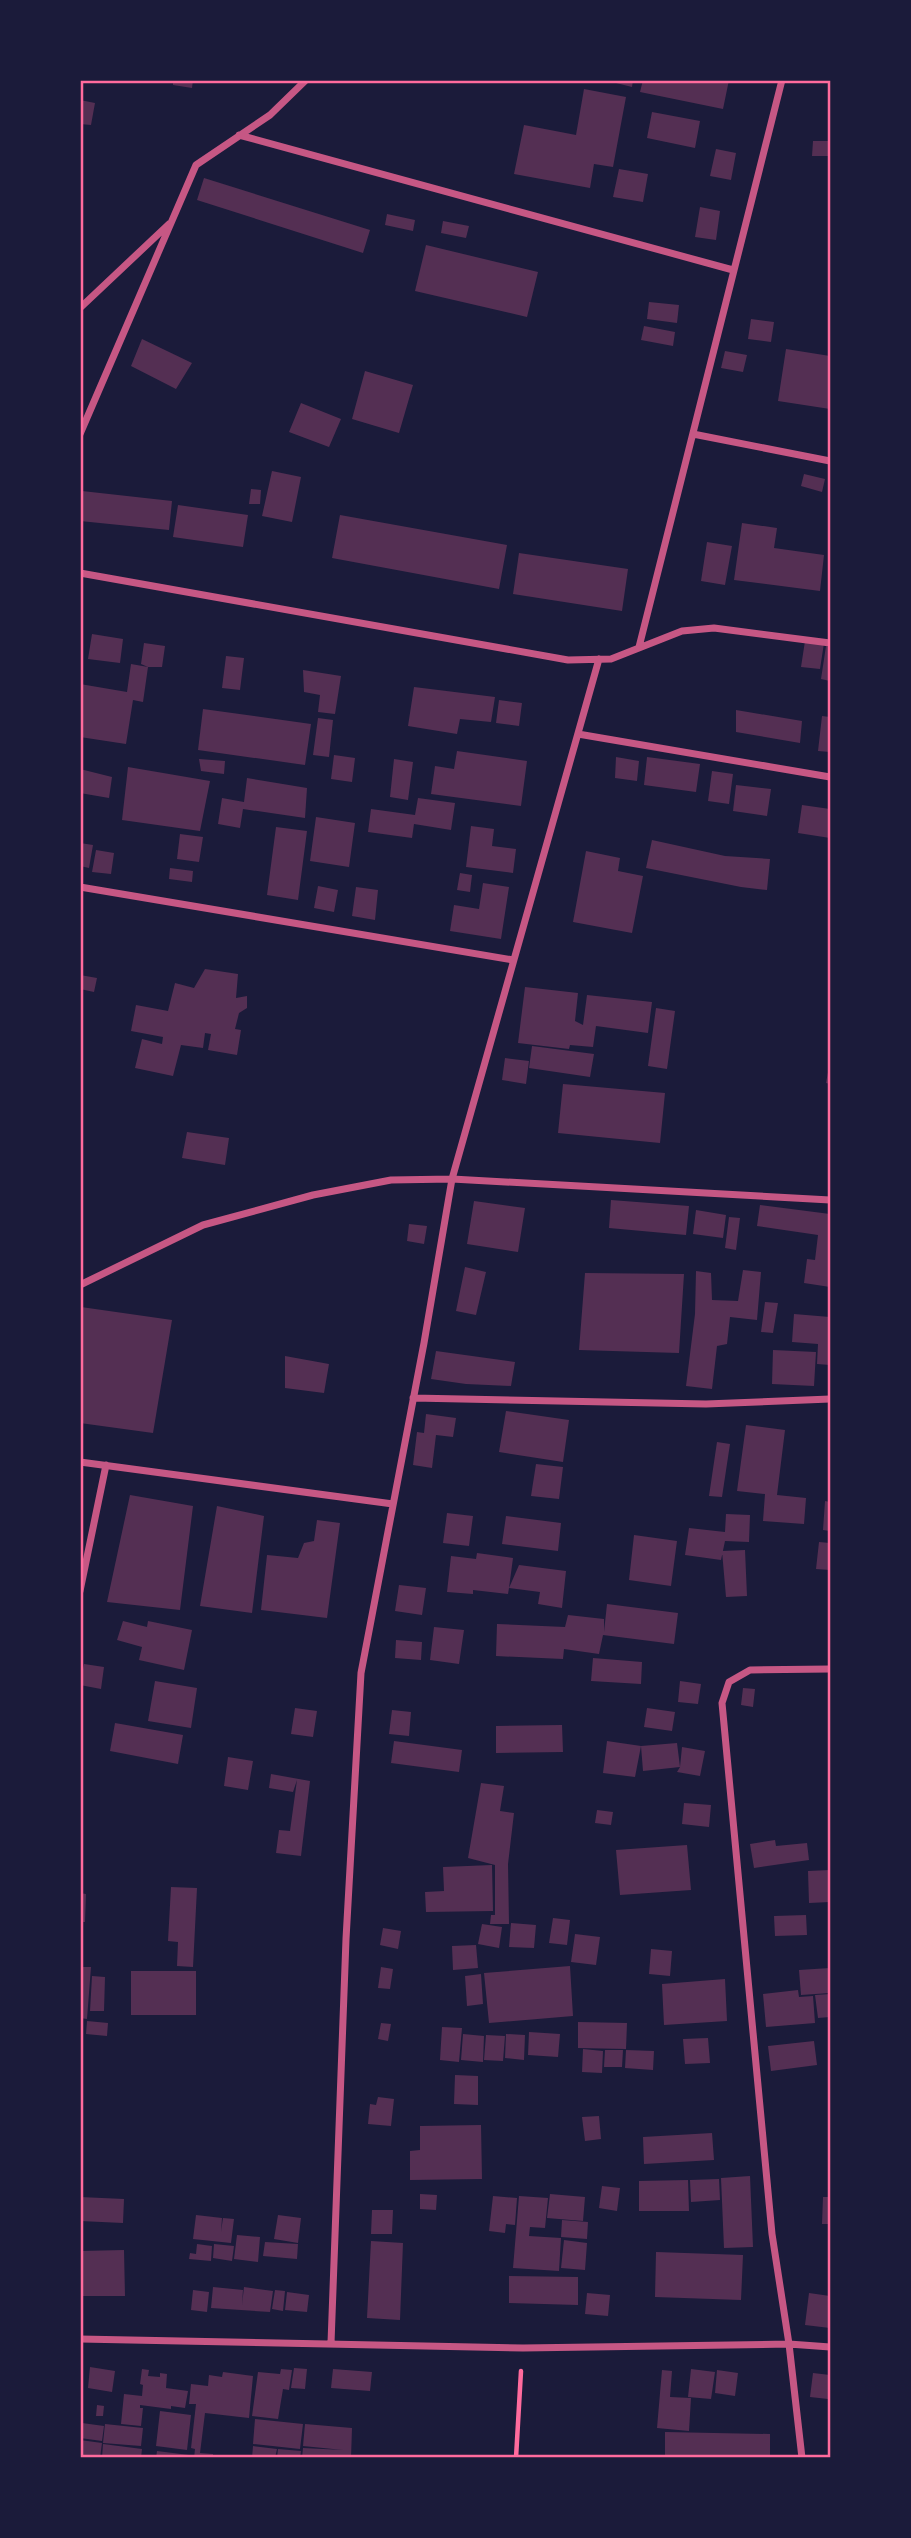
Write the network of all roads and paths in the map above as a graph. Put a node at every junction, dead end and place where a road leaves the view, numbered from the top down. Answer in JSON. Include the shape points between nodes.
{"nodes":[{"id":1,"x":306,"y":80,"type":"edge"},
{"id":2,"x":782,"y":80,"type":"edge"},
{"id":3,"x":239,"y":135,"type":"junction"},
{"id":4,"x":172,"y":221,"type":"junction"},
{"id":5,"x":733,"y":270,"type":"junction"},
{"id":6,"x":80,"y":308,"type":"edge"},
{"id":7,"x":692,"y":434,"type":"junction"},
{"id":8,"x":80,"y":435,"type":"edge"},
{"id":9,"x":831,"y":461,"type":"edge"},
{"id":10,"x":80,"y":573,"type":"edge"},
{"id":11,"x":831,"y":643,"type":"edge"},
{"id":12,"x":639,"y":647,"type":"junction"},
{"id":13,"x":599,"y":659,"type":"junction"},
{"id":14,"x":578,"y":734,"type":"junction"},
{"id":15,"x":831,"y":777,"type":"edge"},
{"id":16,"x":80,"y":887,"type":"edge"},
{"id":17,"x":513,"y":960,"type":"junction"},
{"id":18,"x":452,"y":1179,"type":"junction"},
{"id":19,"x":831,"y":1200,"type":"edge"},
{"id":20,"x":80,"y":1285,"type":"edge"},
{"id":21,"x":413,"y":1398,"type":"junction"},
{"id":22,"x":831,"y":1399,"type":"edge"},
{"id":23,"x":80,"y":1462,"type":"edge"},
{"id":24,"x":106,"y":1465,"type":"junction"},
{"id":25,"x":393,"y":1504,"type":"junction"},
{"id":26,"x":80,"y":1591,"type":"edge"},
{"id":27,"x":831,"y":1669,"type":"edge"},
{"id":28,"x":80,"y":2339,"type":"edge"},
{"id":29,"x":331,"y":2343,"type":"junction"},
{"id":30,"x":789,"y":2344,"type":"junction"},
{"id":31,"x":831,"y":2347,"type":"edge"},
{"id":32,"x":523,"y":2348,"type":"junction"},
{"id":33,"x":516,"y":2458,"type":"edge"},
{"id":34,"x":802,"y":2458,"type":"edge"}],
"edges":[{"from":1,"to":3,"type":"street","via":[[270,115]]},
{"from":2,"to":5,"type":"street"},
{"from":3,"to":4,"type":"street","via":[[196,164]]},
{"from":3,"to":5,"type":"street"},
{"from":4,"to":6,"type":"street"},
{"from":4,"to":8,"type":"street"},
{"from":5,"to":7,"type":"street"},
{"from":7,"to":9,"type":"street"},
{"from":7,"to":12,"type":"street"},
{"from":10,"to":13,"type":"street","via":[[568,660]]},
{"from":11,"to":12,"type":"street","via":[[714,628],[682,631]]},
{"from":12,"to":13,"type":"street"},
{"from":13,"to":14,"type":"street"},
{"from":14,"to":15,"type":"street"},
{"from":14,"to":17,"type":"street"},
{"from":16,"to":17,"type":"street"},
{"from":17,"to":18,"type":"street"},
{"from":18,"to":19,"type":"street"},
{"from":18,"to":20,"type":"street","via":[[391,1180],[313,1195],[203,1225]]},
{"from":18,"to":21,"type":"street"},
{"from":21,"to":22,"type":"street","via":[[706,1404]]},
{"from":21,"to":25,"type":"street"},
{"from":23,"to":24,"type":"street"},
{"from":24,"to":25,"type":"street"},
{"from":24,"to":26,"type":"street"},
{"from":25,"to":29,"type":"street","via":[[361,1673]]},
{"from":27,"to":30,"type":"street","via":[[750,1670],[729,1682],[722,1703],[772,2234]]},
{"from":28,"to":29,"type":"street"},
{"from":29,"to":32,"type":"street"},
{"from":30,"to":31,"type":"street"},
{"from":30,"to":32,"type":"street"},
{"from":30,"to":34,"type":"street"},
{"from":32,"to":33,"type":"path"}]}
